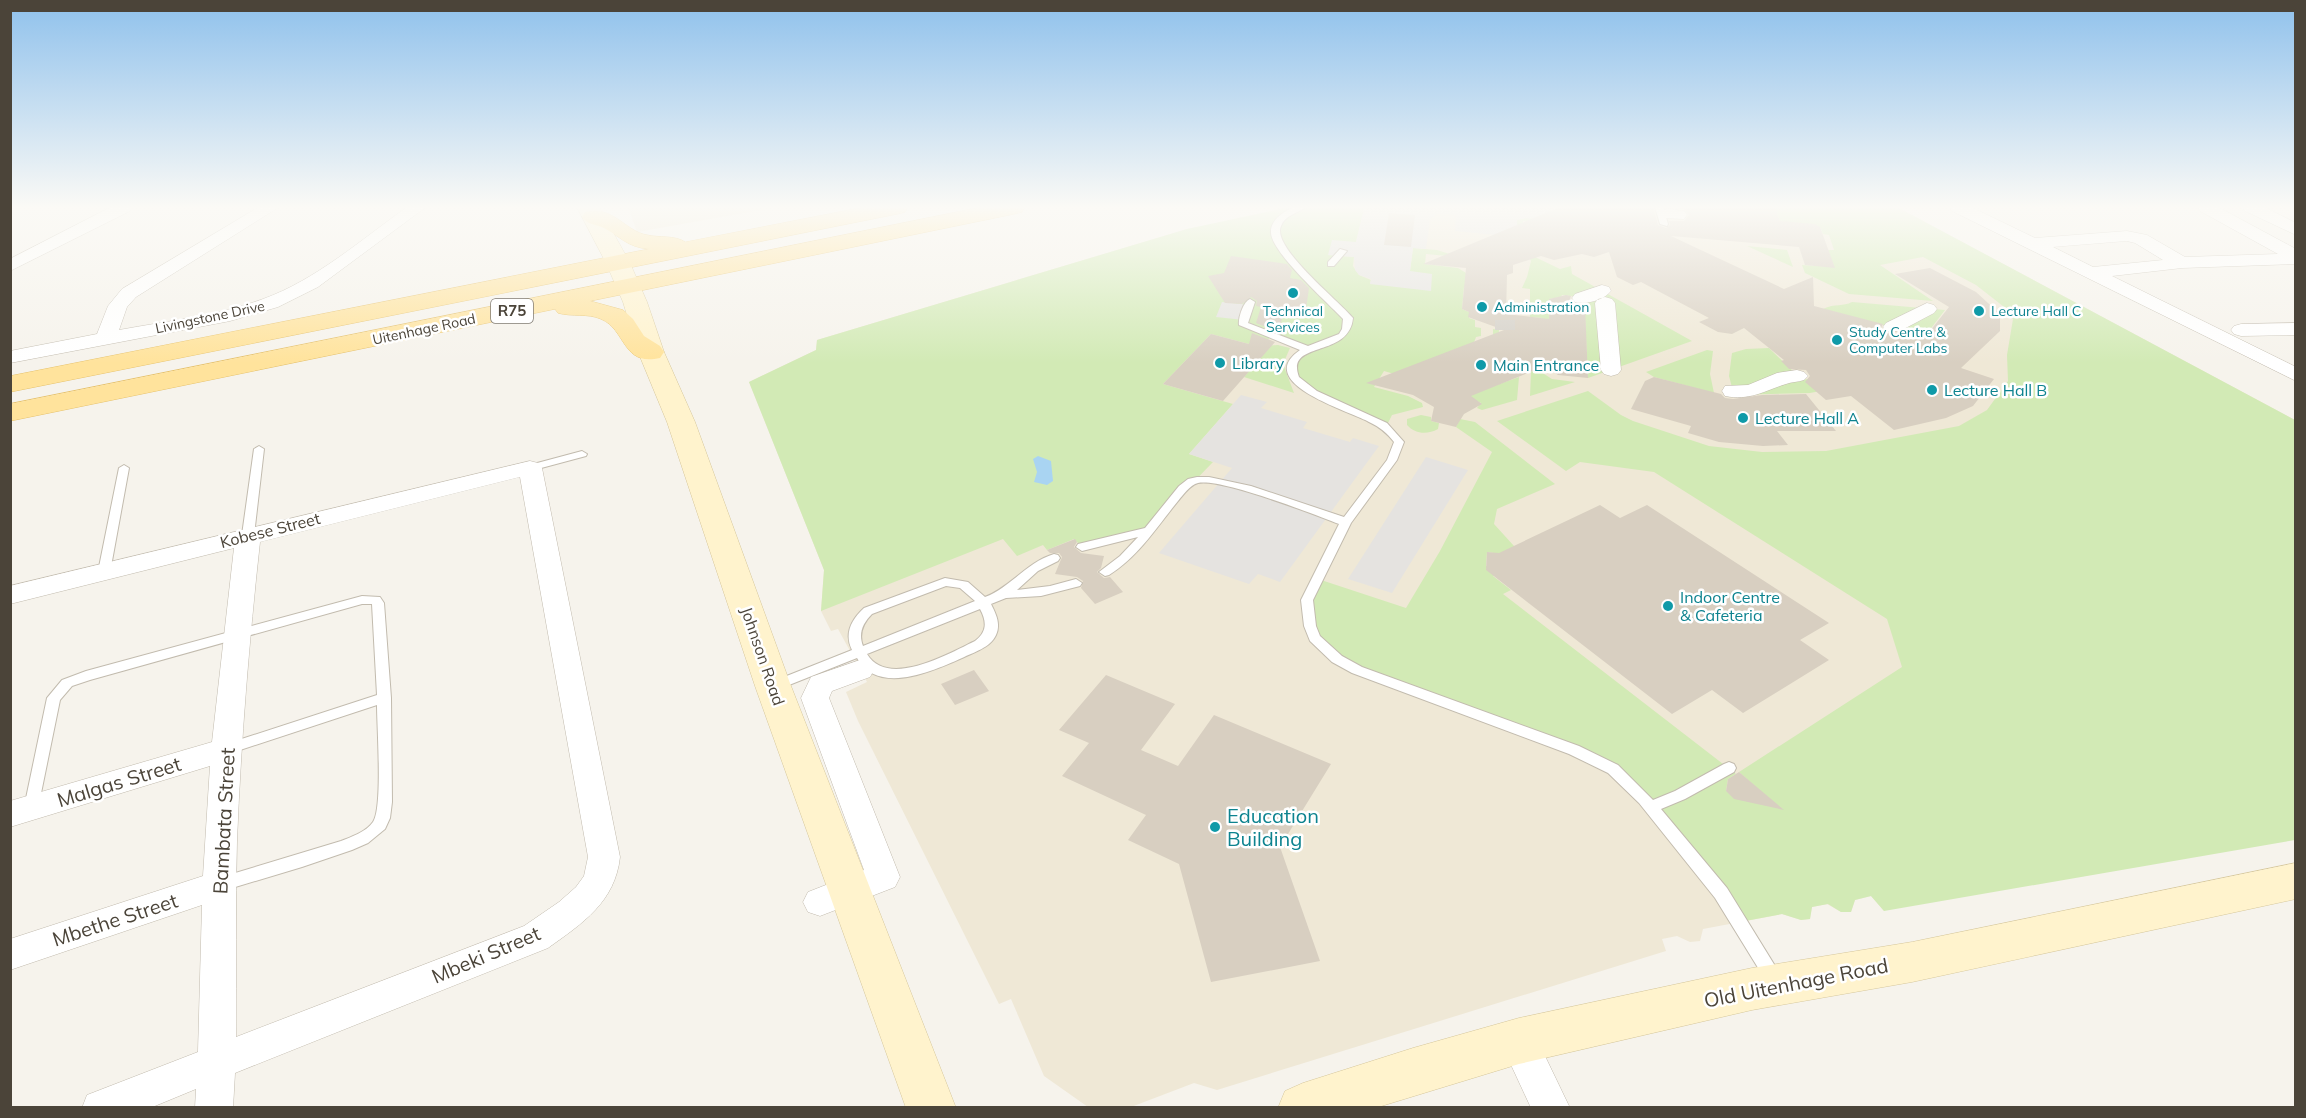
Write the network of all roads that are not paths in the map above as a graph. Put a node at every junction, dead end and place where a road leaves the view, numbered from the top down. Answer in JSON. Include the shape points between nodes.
{"nodes":[{"id":1,"x":185,"y":259,"type":"edge"},
{"id":2,"x":345,"y":259,"type":"edge"},
{"id":3,"x":578,"y":259,"type":"edge"},
{"id":4,"x":615,"y":259,"type":"edge"},
{"id":5,"x":667,"y":259,"type":"edge"},
{"id":6,"x":714,"y":259,"type":"edge"},
{"id":7,"x":1291,"y":259,"type":"edge"},
{"id":8,"x":1335,"y":259,"type":"edge"},
{"id":9,"x":2062,"y":259,"type":"edge"},
{"id":10,"x":2175,"y":259,"type":"edge"},
{"id":11,"x":2268,"y":259,"type":"edge"},
{"id":12,"x":2182,"y":263,"type":"junction"},
{"id":13,"x":1331,"y":264,"type":"dead end"},
{"id":14,"x":2090,"y":273,"type":"junction"},
{"id":15,"x":623,"y":275,"type":"junction"},
{"id":16,"x":518,"y":284,"type":"junction"},
{"id":17,"x":1581,"y":298,"type":"dead end"},
{"id":18,"x":1250,"y":302,"type":"dead end"},
{"id":19,"x":534,"y":306,"type":"junction"},
{"id":20,"x":1927,"y":309,"type":"dead end"},
{"id":21,"x":1893,"y":327,"type":"dead end"},
{"id":22,"x":2295,"y":329,"type":"edge"},
{"id":23,"x":2241,"y":330,"type":"dead end"},
{"id":24,"x":106,"y":338,"type":"junction"},
{"id":25,"x":1307,"y":349,"type":"junction"},
{"id":26,"x":651,"y":352,"type":"junction"},
{"id":27,"x":1587,"y":356,"type":"dead end"},
{"id":28,"x":10,"y":357,"type":"edge"},
{"id":29,"x":2295,"y":375,"type":"edge"},
{"id":30,"x":1797,"y":376,"type":"dead end"},
{"id":31,"x":10,"y":384,"type":"edge"},
{"id":32,"x":1733,"y":391,"type":"dead end"},
{"id":33,"x":10,"y":413,"type":"edge"},
{"id":34,"x":259,"y":449,"type":"dead end"},
{"id":35,"x":582,"y":454,"type":"dead end"},
{"id":36,"x":124,"y":468,"type":"dead end"},
{"id":37,"x":530,"y":468,"type":"junction"},
{"id":38,"x":1346,"y":522,"type":"junction"},
{"id":39,"x":1146,"y":531,"type":"junction"},
{"id":40,"x":248,"y":535,"type":"junction"},
{"id":41,"x":1082,"y":547,"type":"dead end"},
{"id":42,"x":1054,"y":558,"type":"dead end"},
{"id":43,"x":104,"y":572,"type":"junction"},
{"id":44,"x":1105,"y":572,"type":"dead end"},
{"id":45,"x":1076,"y":583,"type":"dead end"},
{"id":46,"x":1005,"y":594,"type":"junction"},
{"id":47,"x":10,"y":595,"type":"edge"},
{"id":48,"x":982,"y":603,"type":"junction"},
{"id":49,"x":236,"y":635,"type":"junction"},
{"id":50,"x":859,"y":662,"type":"junction"},
{"id":51,"x":773,"y":686,"type":"junction"},
{"id":52,"x":384,"y":698,"type":"junction"},
{"id":53,"x":227,"y":749,"type":"junction"},
{"id":54,"x":1729,"y":768,"type":"dead end"},
{"id":55,"x":1651,"y":807,"type":"junction"},
{"id":56,"x":21,"y":811,"type":"edge"},
{"id":57,"x":2295,"y":881,"type":"edge"},
{"id":58,"x":219,"y":885,"type":"junction"},
{"id":59,"x":820,"y":902,"type":"dead end"},
{"id":60,"x":10,"y":954,"type":"edge"},
{"id":61,"x":1778,"y":985,"type":"junction"},
{"id":62,"x":1519,"y":1041,"type":"junction"},
{"id":63,"x":218,"y":1063,"type":"junction"},
{"id":64,"x":101,"y":1107,"type":"edge"},
{"id":65,"x":214,"y":1107,"type":"edge"},
{"id":66,"x":931,"y":1107,"type":"edge"},
{"id":67,"x":1303,"y":1107,"type":"edge"},
{"id":68,"x":1551,"y":1107,"type":"edge"}],
"edges":[{"from":1,"to":24,"type":"street","via":[[129,293],[118,306]]},
{"from":2,"to":24,"type":"street","name":"Livingstone Drive","via":[[311,283],[271,303],[230,315]]},
{"from":3,"to":16,"type":"main road"},
{"from":4,"to":15,"type":"street","name":"Johnson Road"},
{"from":5,"to":15,"type":"main road","name":"Uitenhage Road","number":"R75"},
{"from":6,"to":15,"type":"main road","name":"Uitenhage Road","number":"R75"},
{"from":7,"to":25,"type":"lane","via":[[1348,318],[1346,334]]},
{"from":8,"to":13,"type":"lane"},
{"from":9,"to":14,"type":"street"},
{"from":10,"to":12,"type":"street"},
{"from":11,"to":12,"type":"street"},
{"from":12,"to":14,"type":"street"},
{"from":14,"to":29,"type":"street"},
{"from":15,"to":16,"type":"main road","name":"Uitenhage Road","number":"R75"},
{"from":15,"to":19,"type":"main road","name":"Uitenhage Road","number":"R75"},
{"from":15,"to":26,"type":"street","name":"Johnson Road"},
{"from":16,"to":31,"type":"main road","name":"Uitenhage Road","number":"R75"},
{"from":17,"to":27,"type":"street","via":[[1603,297],[1610,365]]},
{"from":18,"to":25,"type":"lane","via":[[1244,325]]},
{"from":19,"to":26,"type":"main road","via":[[611,313],[632,342]]},
{"from":19,"to":33,"type":"main road","name":"Uitenhage Road","number":"R75"},
{"from":20,"to":21,"type":"street"},
{"from":22,"to":23,"type":"street"},
{"from":24,"to":28,"type":"street","name":"Livingstone Drive"},
{"from":25,"to":38,"type":"lane","via":[[1292,365],[1297,382],[1386,426],[1399,442],[1392,460]]},
{"from":26,"to":51,"type":"street","name":"Johnson Road","via":[[681,422]]},
{"from":30,"to":32,"type":"street","via":[[1784,377],[1751,391]]},
{"from":34,"to":40,"type":"lane"},
{"from":35,"to":37,"type":"lane"},
{"from":36,"to":43,"type":"lane"},
{"from":37,"to":40,"type":"street","name":"Kobese Street"},
{"from":37,"to":63,"type":"street","name":"Mbeki Street","via":[[604,857],[599,880],[570,914],[536,937]]},
{"from":38,"to":39,"type":"lane","via":[[1240,488],[1196,480]]},
{"from":38,"to":55,"type":"lane","via":[[1308,600],[1310,626],[1326,650],[1373,677],[1595,759],[1628,782]]},
{"from":39,"to":41,"type":"lane"},
{"from":39,"to":44,"type":"lane","via":[[1130,556]]},
{"from":40,"to":43,"type":"street","name":"Kobese Street"},
{"from":40,"to":49,"type":"street","name":"Bambata Street"},
{"from":42,"to":46,"type":"lane","via":[[1034,568]]},
{"from":43,"to":47,"type":"street","name":"Kobese Street"},
{"from":45,"to":46,"type":"lane","via":[[1060,589]]},
{"from":46,"to":48,"type":"lane"},
{"from":48,"to":50,"type":"lane"},
{"from":48,"to":50,"type":"lane","via":[[991,616],[992,627],[988,638],[980,644],[913,673],[893,676]]},
{"from":48,"to":50,"type":"lane","via":[[964,585],[945,582],[868,611],[857,622],[853,639]]},
{"from":49,"to":52,"type":"lane","via":[[362,600],[376,600]]},
{"from":49,"to":53,"type":"street","name":"Bambata Street"},
{"from":49,"to":56,"type":"lane","via":[[86,676],[61,688],[52,705]]},
{"from":50,"to":51,"type":"lane"},
{"from":50,"to":59,"type":"street","via":[[821,684],[815,698],[883,877]]},
{"from":51,"to":66,"type":"street","name":"Johnson Road"},
{"from":52,"to":53,"type":"lane"},
{"from":52,"to":58,"type":"lane","via":[[385,802],[380,825],[364,839]]},
{"from":53,"to":56,"type":"street","name":"Malgas Street"},
{"from":53,"to":58,"type":"street","name":"Bambata Street"},
{"from":54,"to":55,"type":"lane"},
{"from":55,"to":61,"type":"lane","via":[[1721,893]]},
{"from":57,"to":61,"type":"street","name":"Old Uitenhage Road","via":[[1912,962]]},
{"from":58,"to":60,"type":"street","name":"Mbethe Street"},
{"from":58,"to":63,"type":"street","name":"Bambata Street"},
{"from":61,"to":62,"type":"street","name":"Old Uitenhage Road"},
{"from":62,"to":67,"type":"street","name":"Old Uitenhage Road"},
{"from":62,"to":68,"type":"street"},
{"from":63,"to":64,"type":"street","name":"Mbeki Street"},
{"from":63,"to":65,"type":"street","name":"Bambata Street"}]}
